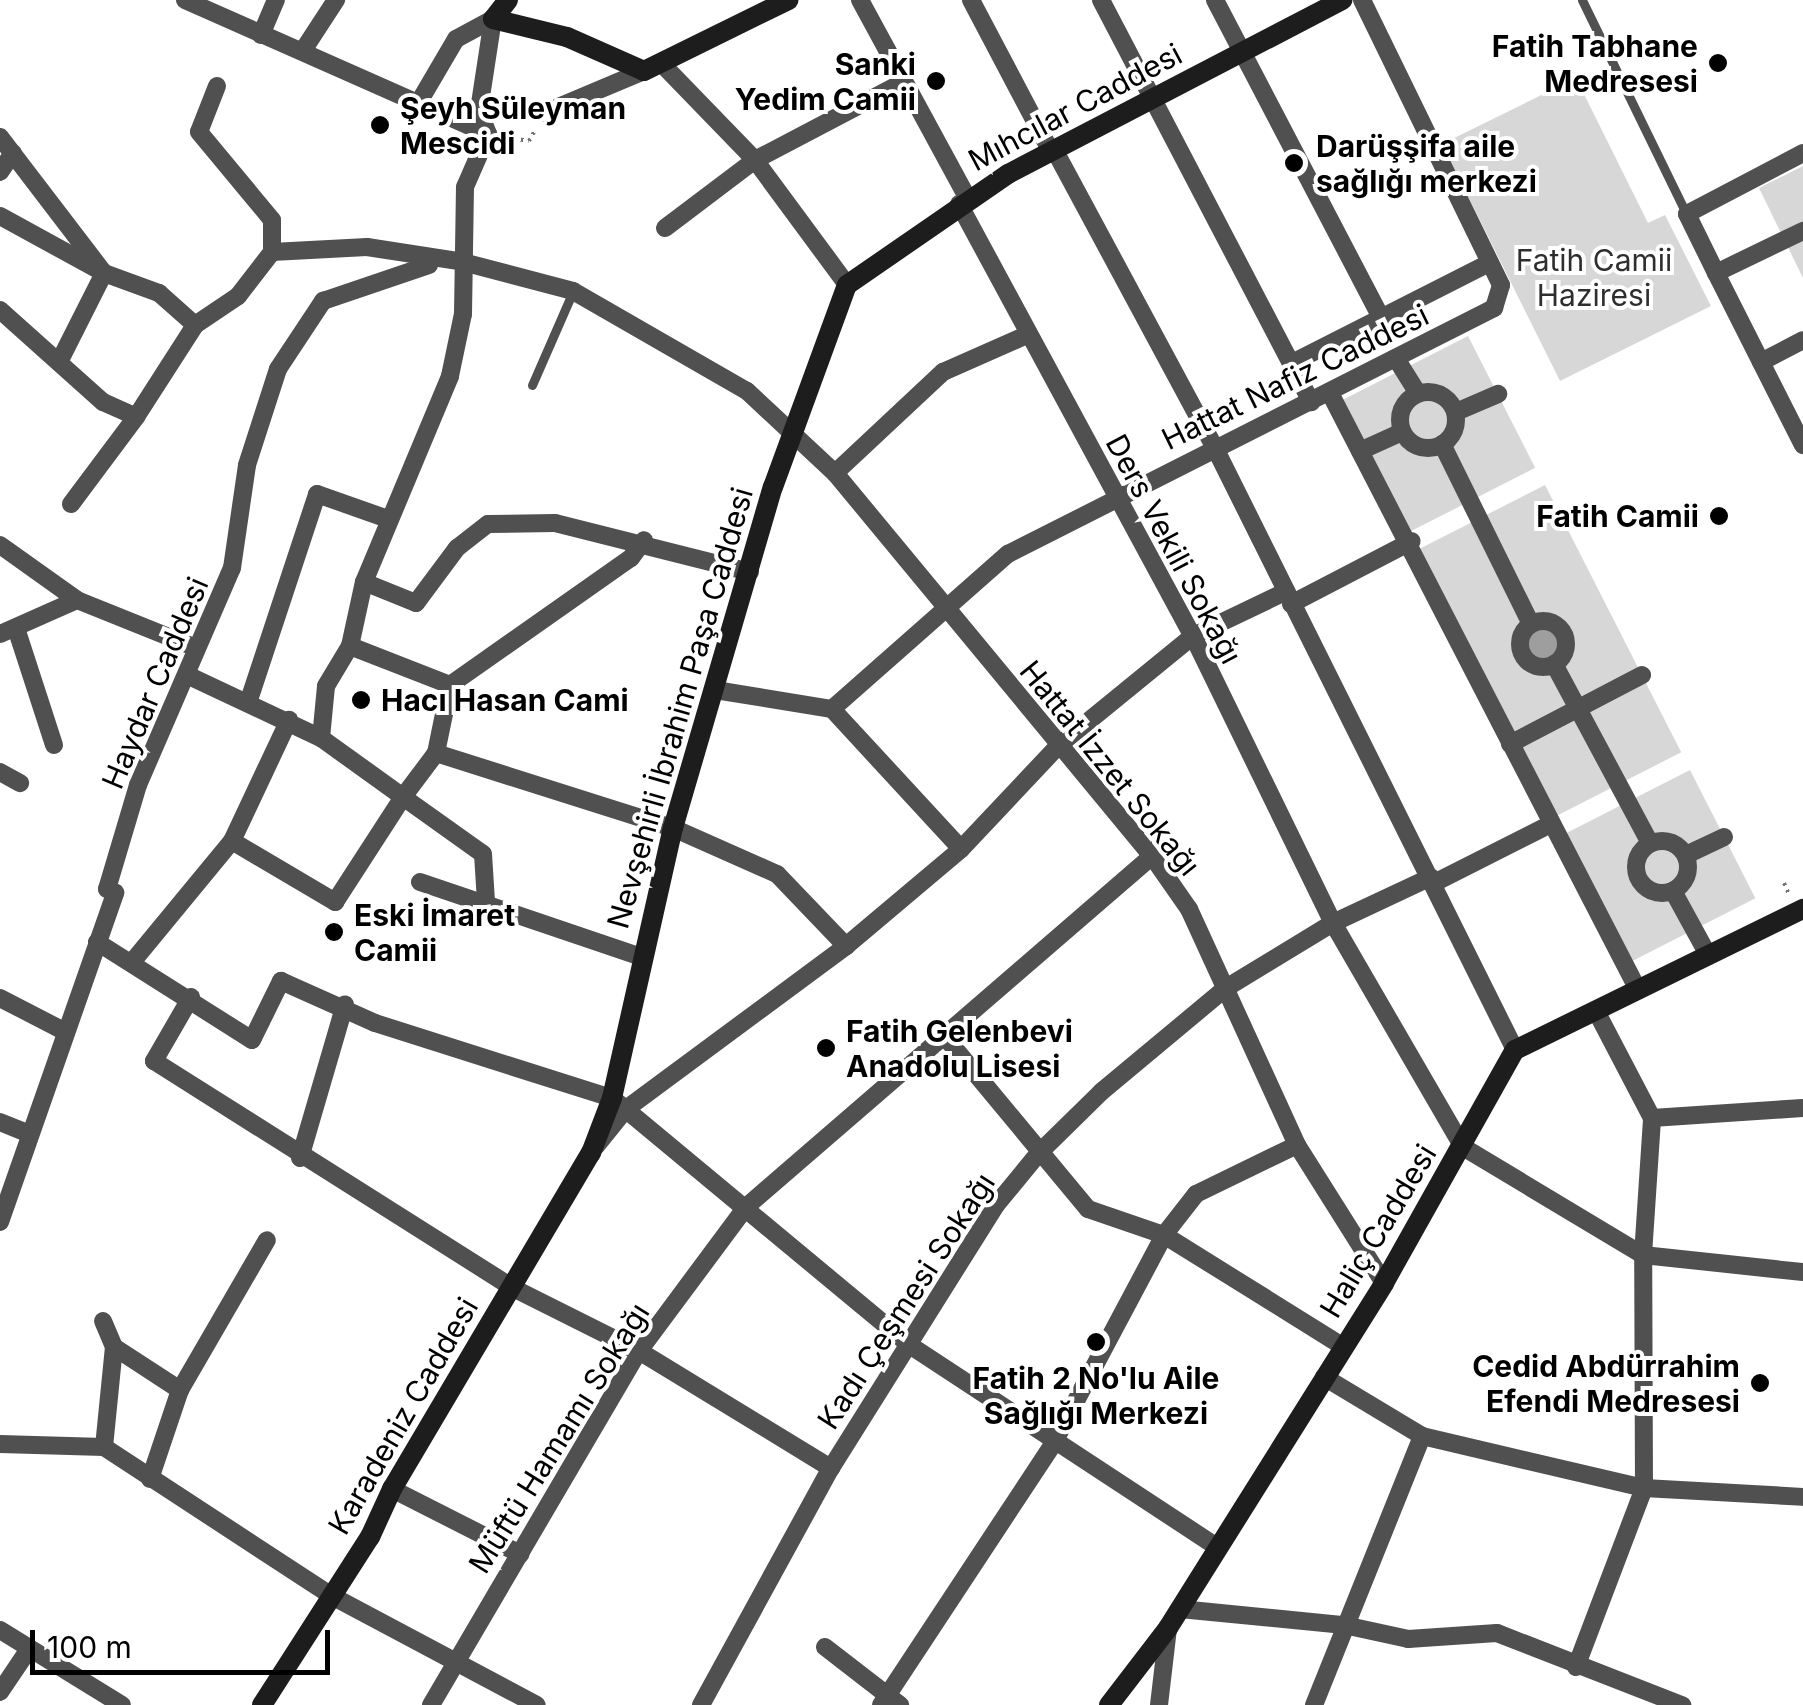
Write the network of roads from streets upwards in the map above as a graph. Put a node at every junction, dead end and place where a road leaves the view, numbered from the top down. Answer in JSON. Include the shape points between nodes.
{"nodes":[{"id":1,"x":184,"y":0,"type":"edge"},
{"id":2,"x":276,"y":0,"type":"edge"},
{"id":3,"x":336,"y":0,"type":"edge"},
{"id":4,"x":508,"y":0,"type":"edge"},
{"id":5,"x":788,"y":0,"type":"edge"},
{"id":6,"x":860,"y":0,"type":"edge"},
{"id":7,"x":971,"y":0,"type":"edge"},
{"id":8,"x":1101,"y":0,"type":"edge"},
{"id":9,"x":1215,"y":0,"type":"edge"},
{"id":10,"x":1342,"y":0,"type":"edge"},
{"id":11,"x":1362,"y":0,"type":"edge"},
{"id":12,"x":493,"y":19,"type":"junction"},
{"id":13,"x":261,"y":35,"type":"junction"},
{"id":14,"x":304,"y":49,"type":"junction"},
{"id":15,"x":1240,"y":50,"type":"junction"},
{"id":16,"x":652,"y":68,"type":"junction"},
{"id":17,"x":900,"y":84,"type":"junction"},
{"id":18,"x":217,"y":86,"type":"dead end"},
{"id":19,"x":1154,"y":101,"type":"junction"},
{"id":20,"x":419,"y":102,"type":"junction"},
{"id":21,"x":544,"y":112,"type":"road end"},
{"id":22,"x":488,"y":134,"type":"junction"},
{"id":23,"x":0,"y":138,"type":"edge"},
{"id":24,"x":1053,"y":152,"type":"junction"},
{"id":25,"x":14,"y":153,"type":"junction"},
{"id":26,"x":1802,"y":156,"type":"edge"},
{"id":27,"x":755,"y":160,"type":"junction"},
{"id":28,"x":0,"y":172,"type":"edge"},
{"id":29,"x":963,"y":201,"type":"junction"},
{"id":30,"x":0,"y":216,"type":"edge"},
{"id":31,"x":665,"y":228,"type":"dead end"},
{"id":32,"x":1803,"y":231,"type":"edge"},
{"id":33,"x":272,"y":252,"type":"junction"},
{"id":34,"x":459,"y":261,"type":"junction"},
{"id":35,"x":1489,"y":263,"type":"junction"},
{"id":36,"x":104,"y":273,"type":"junction"},
{"id":37,"x":1716,"y":273,"type":"junction"},
{"id":38,"x":847,"y":285,"type":"junction"},
{"id":39,"x":0,"y":310,"type":"edge"},
{"id":40,"x":1378,"y":314,"type":"junction"},
{"id":41,"x":195,"y":325,"type":"junction"},
{"id":42,"x":1027,"y":335,"type":"junction"},
{"id":43,"x":1803,"y":340,"type":"edge"},
{"id":44,"x":60,"y":360,"type":"junction"},
{"id":45,"x":1397,"y":360,"type":"junction"},
{"id":46,"x":1762,"y":362,"type":"junction"},
{"id":47,"x":1292,"y":363,"type":"junction"},
{"id":48,"x":1330,"y":393,"type":"junction"},
{"id":49,"x":1418,"y":393,"type":"junction"},
{"id":50,"x":1498,"y":394,"type":"dead end"},
{"id":51,"x":1311,"y":402,"type":"junction"},
{"id":52,"x":1456,"y":412,"type":"junction"},
{"id":53,"x":136,"y":417,"type":"junction"},
{"id":54,"x":791,"y":432,"type":"junction"},
{"id":55,"x":1402,"y":432,"type":"junction"},
{"id":56,"x":1801,"y":434,"type":"edge"},
{"id":57,"x":1442,"y":444,"type":"junction"},
{"id":58,"x":1216,"y":448,"type":"junction"},
{"id":59,"x":1360,"y":451,"type":"junction"},
{"id":60,"x":836,"y":473,"type":"junction"},
{"id":61,"x":1114,"y":496,"type":"junction"},
{"id":62,"x":72,"y":504,"type":"dead end"},
{"id":63,"x":388,"y":519,"type":"junction"},
{"id":64,"x":644,"y":540,"type":"junction"},
{"id":65,"x":1410,"y":542,"type":"junction"},
{"id":66,"x":0,"y":545,"type":"edge"},
{"id":67,"x":750,"y":572,"type":"junction"},
{"id":68,"x":364,"y":582,"type":"junction"},
{"id":69,"x":1288,"y":598,"type":"junction"},
{"id":70,"x":77,"y":600,"type":"junction"},
{"id":71,"x":947,"y":612,"type":"junction"},
{"id":72,"x":1531,"y":624,"type":"junction"},
{"id":73,"x":8,"y":631,"type":"edge"},
{"id":74,"x":1193,"y":636,"type":"junction"},
{"id":75,"x":350,"y":646,"type":"junction"},
{"id":76,"x":194,"y":647,"type":"junction"},
{"id":77,"x":1554,"y":664,"type":"junction"},
{"id":78,"x":187,"y":675,"type":"junction"},
{"id":79,"x":1642,"y":675,"type":"dead end"},
{"id":80,"x":450,"y":685,"type":"junction"},
{"id":81,"x":715,"y":690,"type":"junction"},
{"id":82,"x":248,"y":700,"type":"junction"},
{"id":83,"x":832,"y":708,"type":"junction"},
{"id":84,"x":1577,"y":708,"type":"junction"},
{"id":85,"x":289,"y":720,"type":"junction"},
{"id":86,"x":322,"y":738,"type":"junction"},
{"id":87,"x":1510,"y":744,"type":"junction"},
{"id":88,"x":54,"y":745,"type":"dead end"},
{"id":89,"x":1058,"y":746,"type":"junction"},
{"id":90,"x":436,"y":754,"type":"junction"},
{"id":91,"x":0,"y":772,"type":"edge"},
{"id":92,"x":20,"y":783,"type":"dead end"},
{"id":93,"x":403,"y":797,"type":"junction"},
{"id":94,"x":673,"y":828,"type":"junction"},
{"id":95,"x":1543,"y":828,"type":"dead end"},
{"id":96,"x":1724,"y":837,"type":"dead end"},
{"id":97,"x":232,"y":841,"type":"junction"},
{"id":98,"x":1650,"y":843,"type":"junction"},
{"id":99,"x":961,"y":848,"type":"junction"},
{"id":100,"x":1152,"y":856,"type":"junction"},
{"id":101,"x":1686,"y":856,"type":"junction"},
{"id":102,"x":1433,"y":880,"type":"junction"},
{"id":103,"x":420,"y":882,"type":"dead end"},
{"id":104,"x":1673,"y":891,"type":"junction"},
{"id":105,"x":486,"y":902,"type":"junction"},
{"id":106,"x":1803,"y":909,"type":"edge"},
{"id":107,"x":1334,"y":924,"type":"junction"},
{"id":108,"x":97,"y":942,"type":"junction"},
{"id":109,"x":846,"y":946,"type":"junction"},
{"id":110,"x":1708,"y":955,"type":"junction"},
{"id":111,"x":641,"y":957,"type":"junction"},
{"id":112,"x":133,"y":962,"type":"junction"},
{"id":113,"x":1226,"y":988,"type":"junction"},
{"id":114,"x":1638,"y":990,"type":"junction"},
{"id":115,"x":191,"y":997,"type":"junction"},
{"id":116,"x":0,"y":998,"type":"edge"},
{"id":117,"x":345,"y":1004,"type":"junction"},
{"id":118,"x":1596,"y":1011,"type":"junction"},
{"id":119,"x":66,"y":1032,"type":"junction"},
{"id":120,"x":942,"y":1032,"type":"junction"},
{"id":121,"x":1515,"y":1050,"type":"junction"},
{"id":122,"x":619,"y":1104,"type":"junction"},
{"id":123,"x":1803,"y":1108,"type":"edge"},
{"id":124,"x":1652,"y":1118,"type":"junction"},
{"id":125,"x":0,"y":1122,"type":"edge"},
{"id":126,"x":29,"y":1134,"type":"junction"},
{"id":127,"x":1297,"y":1144,"type":"junction"},
{"id":128,"x":1463,"y":1148,"type":"junction"},
{"id":129,"x":590,"y":1153,"type":"joint"},
{"id":130,"x":1038,"y":1154,"type":"junction"},
{"id":131,"x":300,"y":1158,"type":"junction"},
{"id":132,"x":746,"y":1207,"type":"junction"},
{"id":133,"x":0,"y":1222,"type":"edge"},
{"id":134,"x":1164,"y":1235,"type":"junction"},
{"id":135,"x":267,"y":1240,"type":"dead end"},
{"id":136,"x":1643,"y":1255,"type":"junction"},
{"id":137,"x":1803,"y":1272,"type":"edge"},
{"id":138,"x":1384,"y":1283,"type":"junction"},
{"id":139,"x":511,"y":1287,"type":"junction"},
{"id":140,"x":103,"y":1321,"type":"dead end"},
{"id":141,"x":908,"y":1344,"type":"junction"},
{"id":142,"x":114,"y":1347,"type":"junction"},
{"id":143,"x":1344,"y":1347,"type":"junction"},
{"id":144,"x":639,"y":1352,"type":"junction"},
{"id":145,"x":1324,"y":1377,"type":"junction"},
{"id":146,"x":180,"y":1390,"type":"junction"},
{"id":147,"x":1422,"y":1436,"type":"junction"},
{"id":148,"x":0,"y":1444,"type":"edge"},
{"id":149,"x":1052,"y":1444,"type":"junction"},
{"id":150,"x":104,"y":1447,"type":"junction"},
{"id":151,"x":832,"y":1468,"type":"junction"},
{"id":152,"x":150,"y":1479,"type":"junction"},
{"id":153,"x":1644,"y":1488,"type":"junction"},
{"id":154,"x":392,"y":1489,"type":"junction"},
{"id":155,"x":1803,"y":1497,"type":"edge"},
{"id":156,"x":1218,"y":1548,"type":"junction"},
{"id":157,"x":520,"y":1554,"type":"junction"},
{"id":158,"x":330,"y":1595,"type":"junction"},
{"id":159,"x":1174,"y":1618,"type":"junction"},
{"id":160,"x":1344,"y":1625,"type":"junction"},
{"id":161,"x":0,"y":1630,"type":"edge"},
{"id":162,"x":826,"y":1648,"type":"dead end"},
{"id":163,"x":28,"y":1650,"type":"junction"},
{"id":164,"x":455,"y":1662,"type":"junction"},
{"id":165,"x":1576,"y":1667,"type":"junction"},
{"id":166,"x":0,"y":1692,"type":"edge"},
{"id":167,"x":889,"y":1702,"type":"edge"},
{"id":168,"x":112,"y":1703,"type":"edge"},
{"id":169,"x":262,"y":1705,"type":"edge"},
{"id":170,"x":430,"y":1705,"type":"edge"},
{"id":171,"x":536,"y":1705,"type":"edge"},
{"id":172,"x":701,"y":1705,"type":"edge"},
{"id":173,"x":1109,"y":1705,"type":"edge"},
{"id":174,"x":1159,"y":1705,"type":"edge"},
{"id":175,"x":1314,"y":1705,"type":"edge"},
{"id":176,"x":1682,"y":1705,"type":"edge"}],
"edges":[{"from":1,"to":13,"type":"street"},
{"from":2,"to":13,"type":"street"},
{"from":3,"to":14,"type":"street"},
{"from":4,"to":12,"type":"street"},
{"from":5,"to":16,"type":"street"},
{"from":6,"to":17,"type":"street","name":"Ders Vekili Sokağı"},
{"from":7,"to":24,"type":"street"},
{"from":8,"to":19,"type":"street"},
{"from":9,"to":15,"type":"street"},
{"from":10,"to":15,"type":"street","name":"Mıhcılar Caddesi"},
{"from":11,"to":35,"type":"street"},
{"from":12,"to":16,"type":"street"},
{"from":12,"to":20,"type":"street","via":[[456,39]]},
{"from":12,"to":22,"type":"street","via":[[479,110]]},
{"from":13,"to":14,"type":"street"},
{"from":14,"to":20,"type":"street"},
{"from":15,"to":19,"type":"street","name":"Mıhcılar Caddesi"},
{"from":15,"to":40,"type":"street"},
{"from":16,"to":21,"type":"street"},
{"from":16,"to":27,"type":"street"},
{"from":17,"to":27,"type":"street"},
{"from":17,"to":29,"type":"street","name":"Ders Vekili Sokağı"},
{"from":18,"to":33,"type":"street","via":[[198,132],[272,220]]},
{"from":19,"to":24,"type":"street","name":"Mıhcılar Caddesi"},
{"from":19,"to":47,"type":"street"},
{"from":20,"to":22,"type":"street"},
{"from":22,"to":34,"type":"street","via":[[466,188]]},
{"from":23,"to":25,"type":"street"},
{"from":24,"to":29,"type":"street","name":"Mıhcılar Caddesi"},
{"from":24,"to":58,"type":"street"},
{"from":25,"to":28,"type":"street"},
{"from":25,"to":36,"type":"street"},
{"from":26,"to":37,"type":"street","via":[[1687,214]]},
{"from":27,"to":31,"type":"street"},
{"from":27,"to":38,"type":"street"},
{"from":29,"to":38,"type":"street","name":"Mıhcılar Caddesi"},
{"from":29,"to":42,"type":"street","name":"Ders Vekili Sokağı"},
{"from":30,"to":36,"type":"street"},
{"from":32,"to":37,"type":"street"},
{"from":33,"to":34,"type":"street","name":"Hattat İzzet Sokağı","via":[[367,247]]},
{"from":33,"to":41,"type":"street","via":[[238,296]]},
{"from":34,"to":54,"type":"street","name":"Hattat İzzet Sokağı","via":[[573,291],[747,391]]},
{"from":34,"to":63,"type":"street","via":[[463,314],[450,376]]},
{"from":34,"to":76,"type":"street","name":"Haydar Caddesi","via":[[410,268],[323,301],[302,326],[278,369],[247,465],[232,568]]},
{"from":35,"to":40,"type":"street"},
{"from":35,"to":45,"type":"street","name":"Hattat Nafiz Caddesi","via":[[1501,285],[1494,308]]},
{"from":36,"to":41,"type":"street","via":[[159,293]]},
{"from":36,"to":44,"type":"street"},
{"from":37,"to":46,"type":"street"},
{"from":38,"to":54,"type":"street","name":"Nevşehirli İbrahim Paşa Caddesi"},
{"from":39,"to":44,"type":"street"},
{"from":40,"to":47,"type":"street"},
{"from":41,"to":53,"type":"street"},
{"from":42,"to":60,"type":"street","via":[[943,372]]},
{"from":42,"to":61,"type":"street","name":"Ders Vekili Sokağı"},
{"from":43,"to":46,"type":"street"},
{"from":44,"to":53,"type":"street","via":[[103,402]]},
{"from":45,"to":48,"type":"street","name":"Hattat Nafiz Caddesi"},
{"from":45,"to":49,"type":"street"},
{"from":46,"to":56,"type":"street"},
{"from":47,"to":51,"type":"street"},
{"from":48,"to":51,"type":"street","name":"Hattat Nafiz Caddesi"},
{"from":48,"to":59,"type":"street"},
{"from":49,"to":52,"type":"street","via":[[1436,392]]},
{"from":49,"to":55,"type":"street","via":[[1404,405]]},
{"from":50,"to":52,"type":"street"},
{"from":51,"to":58,"type":"street","name":"Hattat Nafiz Caddesi"},
{"from":52,"to":57,"type":"street","via":[[1454,430]]},
{"from":53,"to":62,"type":"street"},
{"from":54,"to":60,"type":"street","name":"Hattat İzzet Sokağı"},
{"from":54,"to":67,"type":"street","name":"Nevşehirli İbrahim Paşa Caddesi"},
{"from":55,"to":57,"type":"street","via":[[1415,445]]},
{"from":55,"to":59,"type":"street"},
{"from":57,"to":72,"type":"street"},
{"from":58,"to":61,"type":"street","name":"Hattat Nafiz Caddesi"},
{"from":58,"to":69,"type":"street"},
{"from":59,"to":65,"type":"street"},
{"from":60,"to":71,"type":"street","name":"Hattat İzzet Sokağı"},
{"from":61,"to":71,"type":"street","name":"Hattat Nafiz Caddesi","via":[[1008,554]]},
{"from":61,"to":74,"type":"street","name":"Ders Vekili Sokağı"},
{"from":63,"to":68,"type":"street"},
{"from":63,"to":82,"type":"street","via":[[317,494]]},
{"from":64,"to":67,"type":"street"},
{"from":64,"to":68,"type":"street","via":[[556,523],[488,524],[457,548],[416,603]]},
{"from":64,"to":80,"type":"street","via":[[631,558]]},
{"from":65,"to":69,"type":"street"},
{"from":65,"to":87,"type":"street"},
{"from":66,"to":70,"type":"street"},
{"from":67,"to":81,"type":"street","name":"Nevşehirli İbrahim Paşa Caddesi"},
{"from":68,"to":75,"type":"street"},
{"from":69,"to":74,"type":"street"},
{"from":69,"to":102,"type":"street"},
{"from":70,"to":73,"type":"street"},
{"from":70,"to":76,"type":"street"},
{"from":71,"to":83,"type":"street","name":"Hattat Nafiz Caddesi"},
{"from":71,"to":89,"type":"street","name":"Hattat İzzet Sokağı"},
{"from":72,"to":77,"type":"street","via":[[1561,628],[1566,638]]},
{"from":72,"to":77,"type":"street","via":[[1518,649],[1545,668]]},
{"from":73,"to":88,"type":"street"},
{"from":74,"to":89,"type":"street"},
{"from":74,"to":107,"type":"street","name":"Ders Vekili Sokağı"},
{"from":75,"to":80,"type":"street"},
{"from":75,"to":86,"type":"street","via":[[326,686]]},
{"from":76,"to":78,"type":"street","name":"Haydar Caddesi"},
{"from":77,"to":84,"type":"street"},
{"from":78,"to":82,"type":"street"},
{"from":78,"to":108,"type":"street","name":"Haydar Caddesi","via":[[138,785]]},
{"from":79,"to":84,"type":"street"},
{"from":80,"to":90,"type":"street"},
{"from":81,"to":83,"type":"street"},
{"from":81,"to":94,"type":"street","name":"Nevşehirli İbrahim Paşa Caddesi"},
{"from":82,"to":85,"type":"street"},
{"from":83,"to":99,"type":"street"},
{"from":84,"to":87,"type":"street"},
{"from":84,"to":98,"type":"street"},
{"from":85,"to":86,"type":"street"},
{"from":85,"to":97,"type":"street"},
{"from":86,"to":93,"type":"street"},
{"from":87,"to":114,"type":"street"},
{"from":89,"to":99,"type":"street"},
{"from":89,"to":100,"type":"street","name":"Hattat İzzet Sokağı"},
{"from":90,"to":93,"type":"street"},
{"from":90,"to":94,"type":"street"},
{"from":91,"to":92,"type":"street"},
{"from":93,"to":97,"type":"street","via":[[335,902]]},
{"from":93,"to":105,"type":"street","via":[[483,854]]},
{"from":94,"to":109,"type":"street","via":[[778,874]]},
{"from":94,"to":111,"type":"street","name":"Nevşehirli İbrahim Paşa Caddesi"},
{"from":95,"to":102,"type":"street","name":"Kadı Çeşmesi Sokağı"},
{"from":96,"to":101,"type":"street"},
{"from":97,"to":112,"type":"street"},
{"from":98,"to":101,"type":"street","via":[[1666,841]]},
{"from":98,"to":104,"type":"street","via":[[1638,856],[1636,874],[1655,892]]},
{"from":99,"to":109,"type":"street"},
{"from":100,"to":113,"type":"street","name":"Hattat İzzet Sokağı","via":[[1188,909]]},
{"from":100,"to":120,"type":"street","name":"Müftü Hamamı Sokağı"},
{"from":101,"to":104,"type":"street","via":[[1685,880]]},
{"from":102,"to":107,"type":"street","name":"Kadı Çeşmesi Sokağı"},
{"from":102,"to":121,"type":"street"},
{"from":103,"to":105,"type":"street"},
{"from":104,"to":110,"type":"street"},
{"from":105,"to":111,"type":"street"},
{"from":106,"to":110,"type":"street"},
{"from":107,"to":113,"type":"street","name":"Kadı Çeşmesi Sokağı"},
{"from":107,"to":128,"type":"street","name":"Ders Vekili Sokağı"},
{"from":108,"to":112,"type":"street"},
{"from":108,"to":119,"type":"street","name":"Haydar Caddesi"},
{"from":109,"to":122,"type":"street"},
{"from":110,"to":114,"type":"street"},
{"from":111,"to":122,"type":"street","name":"Nevşehirli İbrahim Paşa Caddesi"},
{"from":112,"to":115,"type":"street"},
{"from":113,"to":127,"type":"street","name":"Hattat İzzet Sokağı"},
{"from":113,"to":130,"type":"street","name":"Kadı Çeşmesi Sokağı"},
{"from":114,"to":118,"type":"street"},
{"from":115,"to":117,"type":"street","via":[[252,1040],[281,981]]},
{"from":115,"to":131,"type":"street","via":[[154,1061]]},
{"from":116,"to":119,"type":"street"},
{"from":117,"to":122,"type":"street","via":[[375,1023]]},
{"from":117,"to":131,"type":"street"},
{"from":118,"to":121,"type":"street"},
{"from":118,"to":124,"type":"street"},
{"from":119,"to":126,"type":"street","name":"Haydar Caddesi"},
{"from":120,"to":130,"type":"street"},
{"from":120,"to":132,"type":"street","name":"Müftü Hamamı Sokağı"},
{"from":121,"to":128,"type":"street","name":"Haliç Caddesi"},
{"from":122,"to":129,"type":"street","name":"Nevşehirli İbrahim Paşa Caddesi"},
{"from":122,"to":132,"type":"street"},
{"from":123,"to":124,"type":"street"},
{"from":124,"to":136,"type":"street"},
{"from":125,"to":126,"type":"street"},
{"from":126,"to":133,"type":"street","name":"Haydar Caddesi"},
{"from":127,"to":134,"type":"street","via":[[1196,1194]]},
{"from":127,"to":138,"type":"street","name":"Hattat İzzet Sokağı"},
{"from":128,"to":136,"type":"street"},
{"from":128,"to":138,"type":"street","name":"Haliç Caddesi"},
{"from":129,"to":139,"type":"street","name":"Karadeniz Caddesi"},
{"from":130,"to":134,"type":"street","via":[[1088,1209]]},
{"from":130,"to":141,"type":"street","name":"Kadı Çeşmesi Sokağı","via":[[996,1206]]},
{"from":131,"to":139,"type":"street"},
{"from":132,"to":141,"type":"street"},
{"from":132,"to":144,"type":"street","name":"Müftü Hamamı Sokağı"},
{"from":134,"to":143,"type":"street"},
{"from":134,"to":149,"type":"street"},
{"from":135,"to":146,"type":"street"},
{"from":136,"to":137,"type":"street"},
{"from":136,"to":153,"type":"street"},
{"from":138,"to":143,"type":"street","name":"Haliç Caddesi"},
{"from":139,"to":144,"type":"street"},
{"from":139,"to":154,"type":"street","name":"Karadeniz Caddesi"},
{"from":140,"to":142,"type":"street"},
{"from":141,"to":149,"type":"street"},
{"from":141,"to":151,"type":"street","name":"Kadı Çeşmesi Sokağı"},
{"from":142,"to":146,"type":"street"},
{"from":142,"to":150,"type":"street"},
{"from":143,"to":145,"type":"street","name":"Haliç Caddesi"},
{"from":144,"to":151,"type":"street"},
{"from":144,"to":157,"type":"street","name":"Müftü Hamamı Sokağı"},
{"from":145,"to":147,"type":"street"},
{"from":145,"to":156,"type":"street","name":"Haliç Caddesi"},
{"from":146,"to":152,"type":"street"},
{"from":147,"to":153,"type":"street"},
{"from":147,"to":160,"type":"street"},
{"from":148,"to":150,"type":"street"},
{"from":149,"to":156,"type":"street"},
{"from":149,"to":167,"type":"street"},
{"from":150,"to":152,"type":"street"},
{"from":151,"to":172,"type":"street","name":"Kadı Çeşmesi Sokağı"},
{"from":152,"to":158,"type":"street"},
{"from":153,"to":155,"type":"street"},
{"from":153,"to":165,"type":"street"},
{"from":154,"to":157,"type":"street"},
{"from":154,"to":158,"type":"street","name":"Karadeniz Caddesi","via":[[370,1537]]},
{"from":156,"to":159,"type":"street","name":"Haliç Caddesi"},
{"from":157,"to":164,"type":"street","name":"Müftü Hamamı Sokağı"},
{"from":158,"to":164,"type":"street"},
{"from":158,"to":169,"type":"street","name":"Karadeniz Caddesi"},
{"from":159,"to":160,"type":"street"},
{"from":159,"to":173,"type":"street","name":"Haliç Caddesi"},
{"from":159,"to":174,"type":"street"},
{"from":160,"to":165,"type":"street","via":[[1408,1639],[1496,1632]]},
{"from":160,"to":175,"type":"street"},
{"from":161,"to":163,"type":"street"},
{"from":162,"to":167,"type":"street"},
{"from":163,"to":166,"type":"street"},
{"from":163,"to":168,"type":"street"},
{"from":164,"to":170,"type":"street","name":"Müftü Hamamı Sokağı"},
{"from":164,"to":171,"type":"street"},
{"from":165,"to":176,"type":"street"}]}
